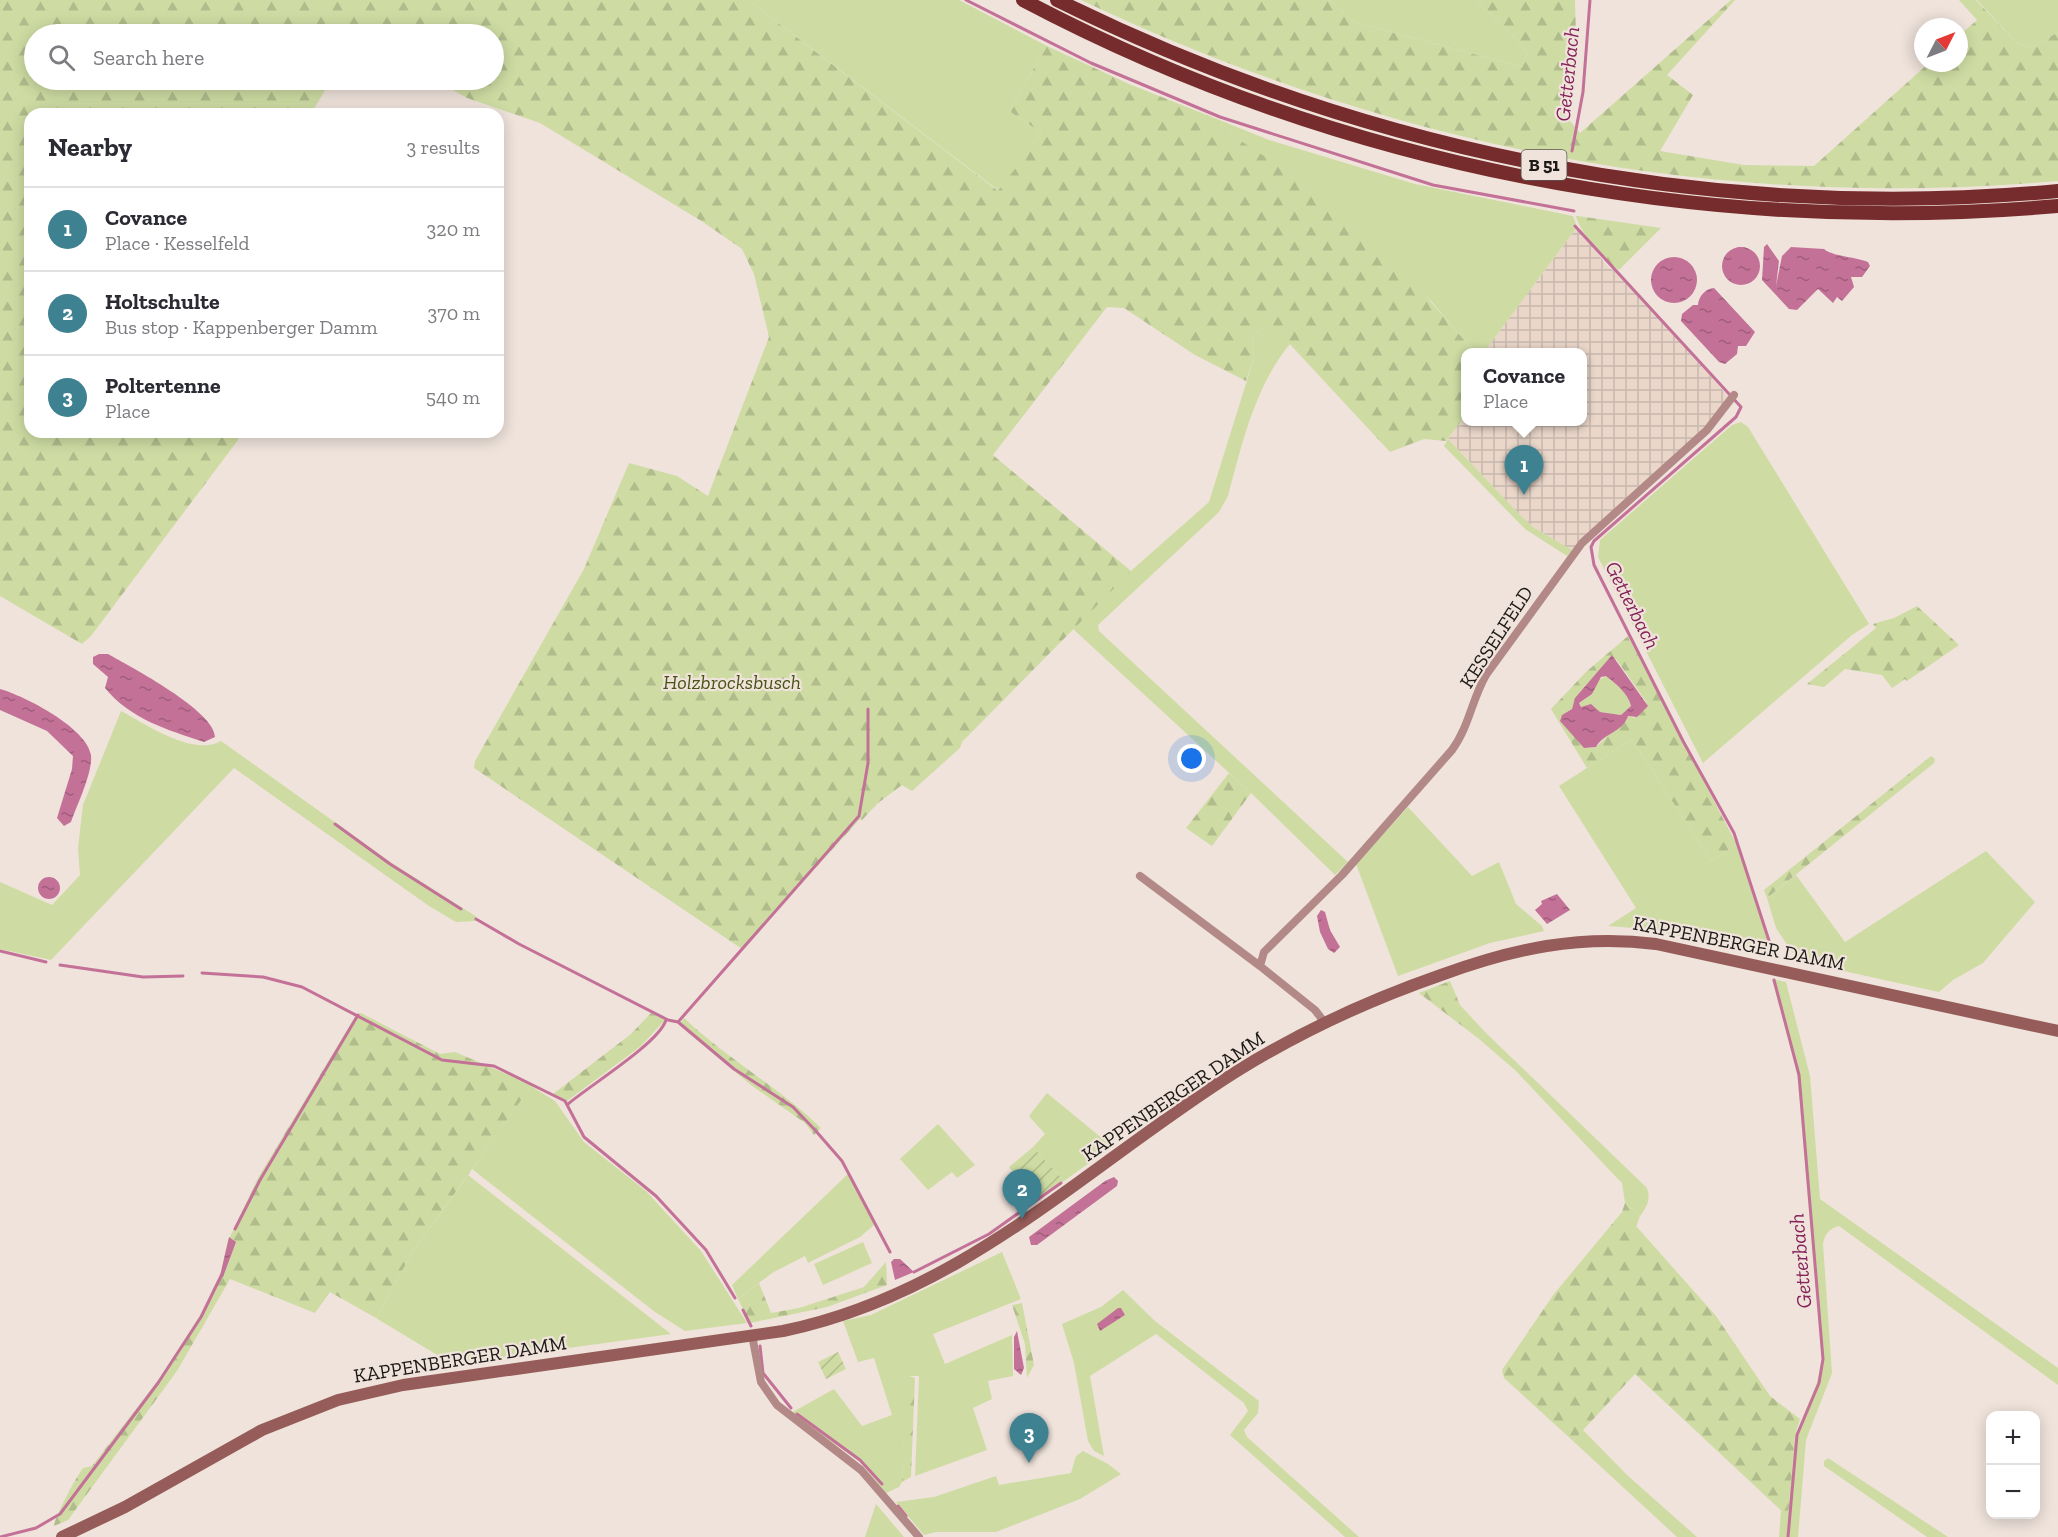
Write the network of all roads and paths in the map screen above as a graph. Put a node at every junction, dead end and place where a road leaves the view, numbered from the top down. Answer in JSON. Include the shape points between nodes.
{"nodes":[{"id":1,"x":1023,"y":0,"type":"edge"},
{"id":2,"x":1058,"y":0,"type":"edge"},
{"id":3,"x":2058,"y":191,"type":"edge"},
{"id":4,"x":2058,"y":206,"type":"edge"},
{"id":5,"x":1732,"y":397,"type":"dead end"},
{"id":6,"x":1140,"y":876,"type":"dead end"},
{"id":7,"x":1260,"y":966,"type":"junction"},
{"id":8,"x":1324,"y":1023,"type":"junction"},
{"id":9,"x":2058,"y":1031,"type":"edge"},
{"id":10,"x":752,"y":1335,"type":"junction"},
{"id":11,"x":62,"y":1537,"type":"edge"},
{"id":12,"x":919,"y":1537,"type":"edge"}],
"edges":[{"from":1,"to":4,"type":"highway","number":"B 51","via":[[1150,60],[1283,112],[1453,162],[1536,180],[1679,202],[1820,213],[1952,213]]},
{"from":2,"to":3,"type":"highway","number":"B 51","via":[[1154,46],[1282,96],[1463,149],[1529,163],[1756,194],[1891,199]]},
{"from":5,"to":7,"type":"street","name":"KESSELFELD","via":[[1707,430],[1578,547],[1486,675],[1464,732],[1452,750],[1342,875],[1264,952]]},
{"from":6,"to":7,"type":"street"},
{"from":7,"to":8,"type":"street","via":[[1315,1010]]},
{"from":8,"to":9,"type":"main road","name":"KAPPENBERGER DAMM","via":[[1467,965],[1551,943],[1599,939],[1656,944]]},
{"from":8,"to":10,"type":"main road","name":"KAPPENBERGER DAMM","via":[[1227,1078],[1039,1213],[963,1261],[838,1317]]},
{"from":10,"to":11,"type":"main road","name":"KAPPENBERGER DAMM","via":[[403,1385],[338,1400],[262,1430],[125,1507]]},
{"from":10,"to":12,"type":"street","via":[[762,1382],[777,1405],[861,1470]]}]}
